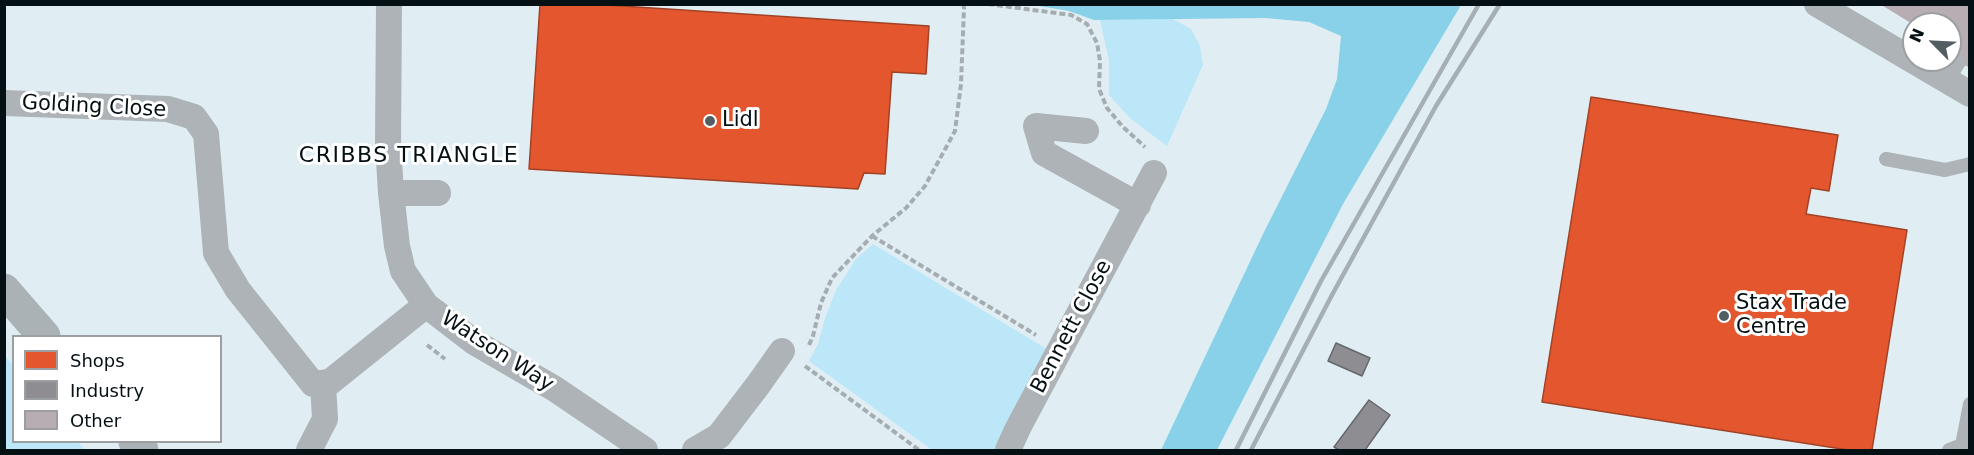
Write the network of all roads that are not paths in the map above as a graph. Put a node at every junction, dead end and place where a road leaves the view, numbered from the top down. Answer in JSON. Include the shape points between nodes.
{"nodes":[{"id":1,"x":389,"y":4,"type":"edge"},
{"id":2,"x":1817,"y":4,"type":"edge"},
{"id":3,"x":1970,"y":94,"type":"edge"},
{"id":4,"x":4,"y":103,"type":"edge"},
{"id":5,"x":1086,"y":131,"type":"dead end"},
{"id":6,"x":1886,"y":159,"type":"dead end"},
{"id":7,"x":1968,"y":166,"type":"edge"},
{"id":8,"x":1154,"y":173,"type":"road end"},
{"id":9,"x":438,"y":192,"type":"dead end"},
{"id":10,"x":391,"y":193,"type":"junction"},
{"id":11,"x":1138,"y":205,"type":"junction"},
{"id":12,"x":7,"y":298,"type":"edge"},
{"id":13,"x":426,"y":305,"type":"junction"},
{"id":14,"x":43,"y":335,"type":"edge"},
{"id":15,"x":791,"y":356,"type":"road end"},
{"id":16,"x":323,"y":383,"type":"junction"},
{"id":17,"x":1970,"y":404,"type":"edge"},
{"id":18,"x":309,"y":450,"type":"edge"},
{"id":19,"x":645,"y":450,"type":"edge"},
{"id":20,"x":695,"y":450,"type":"edge"},
{"id":21,"x":1008,"y":450,"type":"edge"},
{"id":22,"x":1949,"y":450,"type":"edge"}],
"edges":[{"from":1,"to":10,"type":"street","name":"Watson Way"},
{"from":2,"to":3,"type":"street","via":[[1953,71]]},
{"from":4,"to":16,"type":"street","name":"Golding Close","via":[[168,109],[194,117],[206,134],[216,253],[238,290],[295,364],[313,384]]},
{"from":5,"to":11,"type":"street","via":[[1036,126],[1044,153]]},
{"from":6,"to":7,"type":"lane","via":[[1945,170]]},
{"from":8,"to":11,"type":"street","name":"Bennett Close"},
{"from":9,"to":10,"type":"street"},
{"from":10,"to":13,"type":"street","name":"Watson Way","via":[[403,271]]},
{"from":11,"to":21,"type":"street","name":"Bennett Close"},
{"from":12,"to":14,"type":"main road"},
{"from":13,"to":16,"type":"street","via":[[330,382]]},
{"from":13,"to":19,"type":"street","name":"Watson Way","via":[[474,342],[555,389]]},
{"from":15,"to":20,"type":"street","via":[[758,385],[718,436]]},
{"from":16,"to":18,"type":"street","via":[[325,419]]},
{"from":17,"to":22,"type":"lane","via":[[1962,445]]}]}
